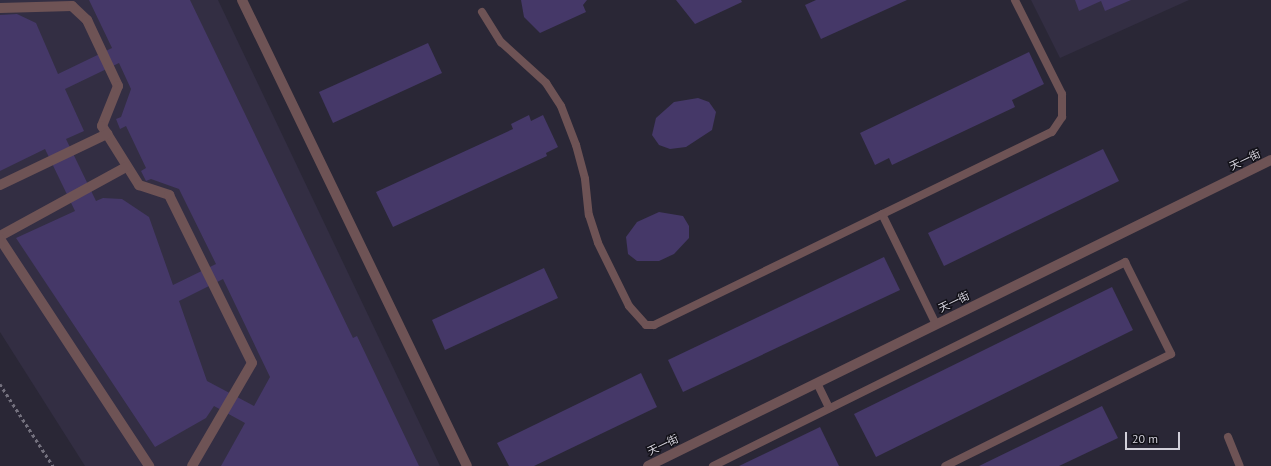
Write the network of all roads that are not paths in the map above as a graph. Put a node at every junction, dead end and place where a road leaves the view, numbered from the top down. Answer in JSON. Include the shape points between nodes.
{"nodes":[{"id":1,"x":242,"y":0,"type":"edge"},
{"id":2,"x":1015,"y":0,"type":"edge"},
{"id":3,"x":0,"y":8,"type":"edge"},
{"id":4,"x":482,"y":12,"type":"dead end"},
{"id":5,"x":107,"y":134,"type":"junction"},
{"id":6,"x":1271,"y":160,"type":"edge"},
{"id":7,"x":126,"y":166,"type":"junction"},
{"id":8,"x":0,"y":185,"type":"edge"},
{"id":9,"x":882,"y":214,"type":"junction"},
{"id":10,"x":0,"y":236,"type":"edge"},
{"id":11,"x":0,"y":239,"type":"edge"},
{"id":12,"x":936,"y":324,"type":"junction"},
{"id":13,"x":817,"y":383,"type":"junction"},
{"id":14,"x":829,"y":408,"type":"junction"},
{"id":15,"x":1228,"y":437,"type":"dead end"},
{"id":16,"x":149,"y":466,"type":"edge"},
{"id":17,"x":192,"y":466,"type":"edge"},
{"id":18,"x":467,"y":466,"type":"edge"},
{"id":19,"x":648,"y":466,"type":"edge"},
{"id":20,"x":713,"y":466,"type":"edge"},
{"id":21,"x":945,"y":466,"type":"edge"},
{"id":22,"x":1240,"y":466,"type":"edge"}],
"edges":[{"from":1,"to":18,"type":"street"},
{"from":2,"to":9,"type":"lane","via":[[1058,82],[1063,106],[1059,125],[1052,132]]},
{"from":3,"to":5,"type":"street","via":[[72,6],[87,20],[118,86],[102,126]]},
{"from":4,"to":9,"type":"lane","via":[[501,42],[546,83],[561,106],[576,145],[585,179],[589,215],[598,243],[629,306],[646,325],[654,325]]},
{"from":5,"to":7,"type":"street"},
{"from":5,"to":8,"type":"street"},
{"from":6,"to":12,"type":"street","name":"天一街"},
{"from":7,"to":10,"type":"street"},
{"from":7,"to":17,"type":"street","via":[[139,185],[169,195],[252,363]]},
{"from":9,"to":12,"type":"lane"},
{"from":11,"to":16,"type":"street"},
{"from":12,"to":13,"type":"street","name":"天一街"},
{"from":13,"to":14,"type":"lane"},
{"from":13,"to":19,"type":"street","name":"天一街"},
{"from":14,"to":20,"type":"lane"},
{"from":14,"to":21,"type":"lane","via":[[1126,262],[1171,354]]},
{"from":15,"to":22,"type":"lane"}]}
